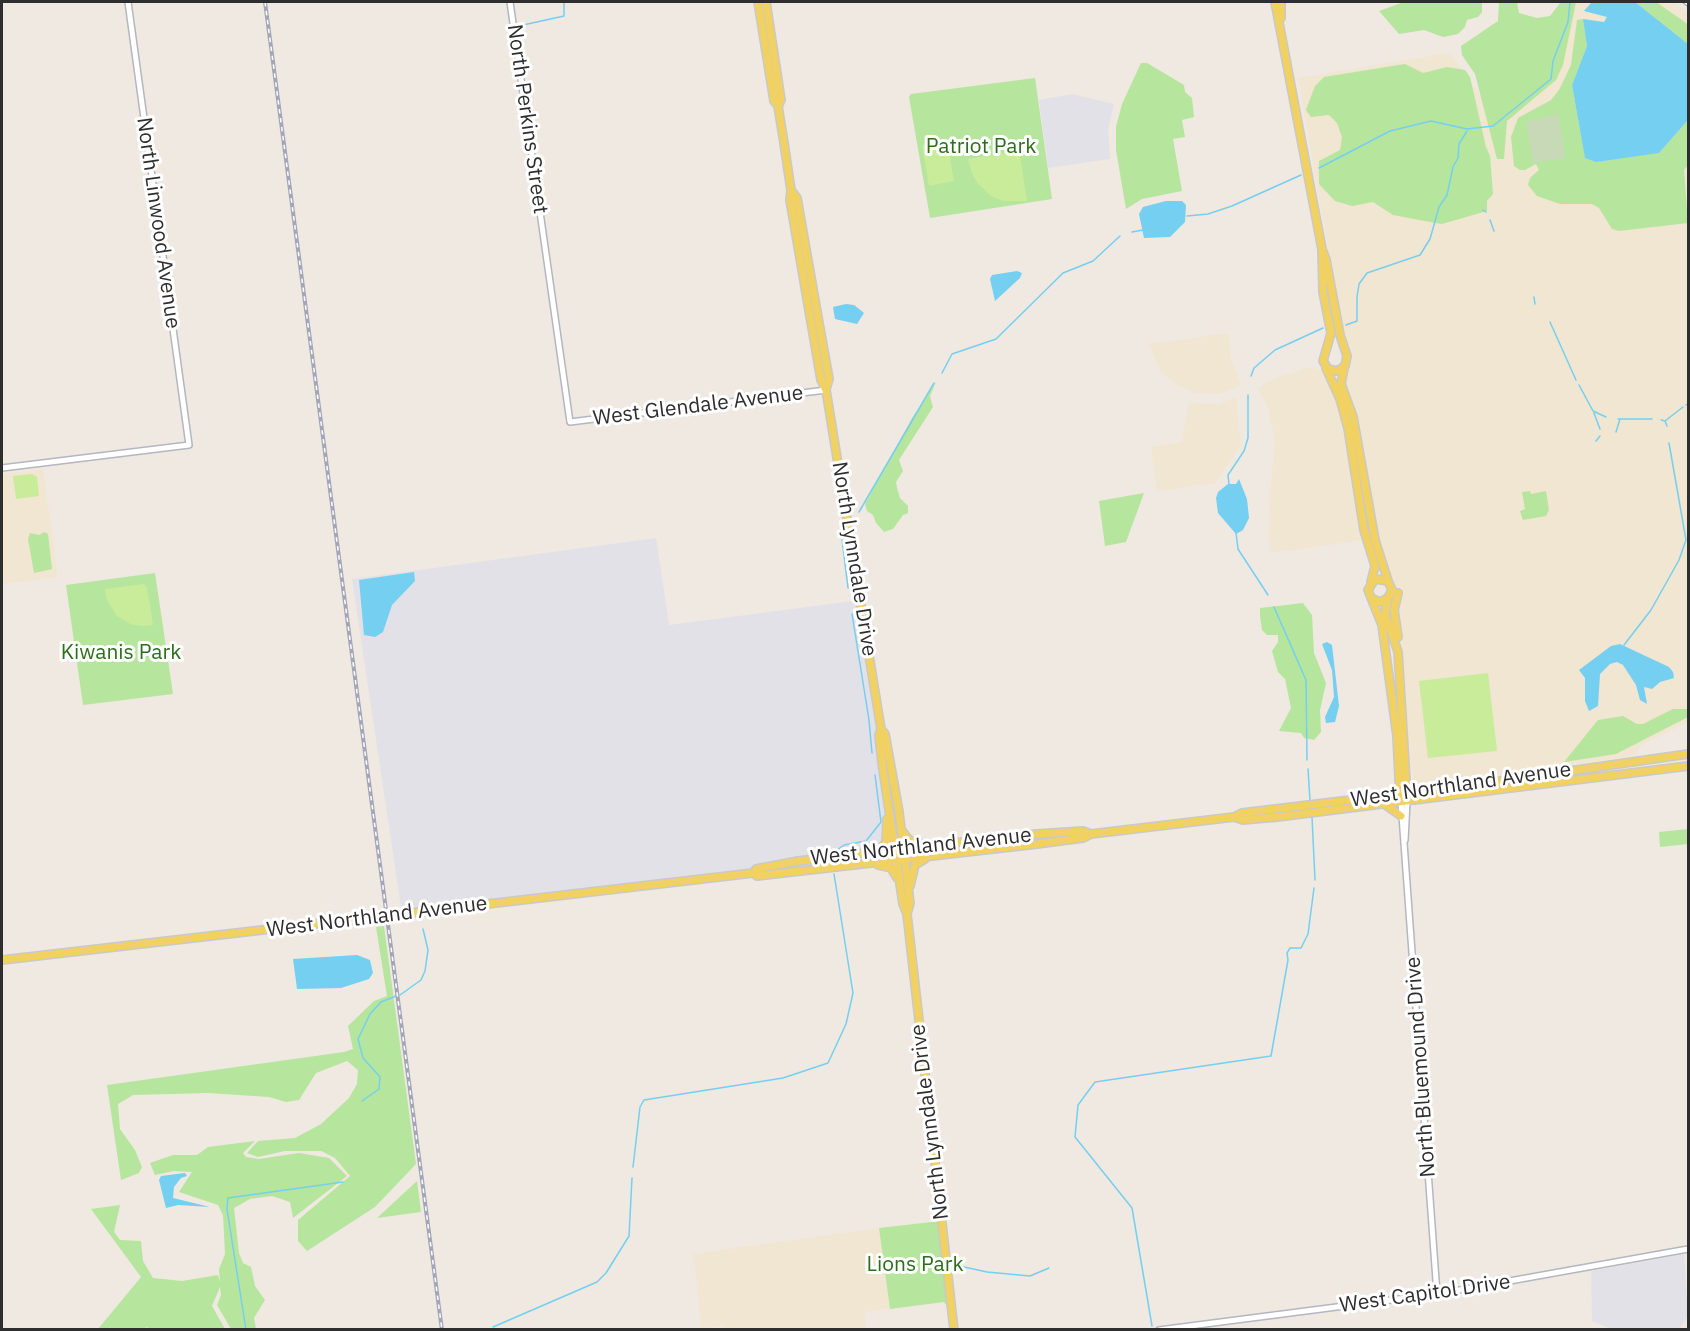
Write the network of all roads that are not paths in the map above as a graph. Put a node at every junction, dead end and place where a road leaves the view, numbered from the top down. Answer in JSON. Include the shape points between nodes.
{"nodes":[{"id":1,"x":128,"y":2,"type":"edge"},
{"id":2,"x":510,"y":2,"type":"edge"},
{"id":3,"x":758,"y":2,"type":"edge"},
{"id":4,"x":766,"y":2,"type":"edge"},
{"id":5,"x":1275,"y":2,"type":"edge"},
{"id":6,"x":1281,"y":2,"type":"edge"},
{"id":7,"x":1281,"y":20,"type":"junction"},
{"id":8,"x":778,"y":106,"type":"junction"},
{"id":9,"x":1322,"y":249,"type":"junction"},
{"id":10,"x":1326,"y":350,"type":"junction"},
{"id":11,"x":1344,"y":350,"type":"junction"},
{"id":12,"x":1326,"y":368,"type":"junction"},
{"id":13,"x":1344,"y":368,"type":"junction"},
{"id":14,"x":826,"y":390,"type":"junction"},
{"id":15,"x":570,"y":422,"type":"joint"},
{"id":16,"x":2,"y":468,"type":"edge"},
{"id":17,"x":1388,"y":581,"type":"junction"},
{"id":18,"x":1371,"y":582,"type":"junction"},
{"id":19,"x":1398,"y":593,"type":"dead end"},
{"id":20,"x":1371,"y":598,"type":"junction"},
{"id":21,"x":1388,"y":598,"type":"junction"},
{"id":22,"x":1398,"y":652,"type":"junction"},
{"id":23,"x":881,"y":729,"type":"junction"},
{"id":24,"x":1689,"y":754,"type":"edge"},
{"id":25,"x":1407,"y":765,"type":"junction"},
{"id":26,"x":1689,"y":766,"type":"edge"},
{"id":27,"x":1425,"y":791,"type":"junction"},
{"id":28,"x":1404,"y":798,"type":"junction"},
{"id":29,"x":889,"y":803,"type":"junction"},
{"id":30,"x":1384,"y":804,"type":"junction"},
{"id":31,"x":1401,"y":816,"type":"junction"},
{"id":32,"x":1234,"y":817,"type":"junction"},
{"id":33,"x":902,"y":830,"type":"junction"},
{"id":34,"x":1091,"y":834,"type":"junction"},
{"id":35,"x":1405,"y":840,"type":"junction"},
{"id":36,"x":928,"y":846,"type":"junction"},
{"id":37,"x":900,"y":849,"type":"junction"},
{"id":38,"x":878,"y":852,"type":"junction"},
{"id":39,"x":932,"y":856,"type":"junction"},
{"id":40,"x":902,"y":859,"type":"junction"},
{"id":41,"x":847,"y":866,"type":"junction"},
{"id":42,"x":753,"y":873,"type":"junction"},
{"id":43,"x":900,"y":882,"type":"junction"},
{"id":44,"x":909,"y":888,"type":"junction"},
{"id":45,"x":907,"y":914,"type":"junction"},
{"id":46,"x":2,"y":960,"type":"edge"},
{"id":47,"x":1689,"y":1249,"type":"edge"},
{"id":48,"x":1437,"y":1294,"type":"junction"},
{"id":49,"x":954,"y":1329,"type":"edge"},
{"id":50,"x":1159,"y":1329,"type":"edge"}],
"edges":[{"from":1,"to":16,"type":"street","name":"North Linwood Avenue","via":[[189,445]]},
{"from":2,"to":15,"type":"street","name":"North Perkins Street"},
{"from":3,"to":8,"type":"main road","name":"North Lynndale Drive"},
{"from":4,"to":8,"type":"main road","name":"North Lynndale Drive","via":[[781,100]]},
{"from":5,"to":7,"type":"main road"},
{"from":6,"to":7,"type":"main road"},
{"from":7,"to":9,"type":"main road"},
{"from":8,"to":14,"type":"main road","name":"North Lynndale Drive","via":[[790,200],[821,380]]},
{"from":9,"to":10,"type":"main road","via":[[1323,292],[1331,333]]},
{"from":9,"to":11,"type":"main road"},
{"from":10,"to":11,"type":"main road","via":[[1335,346]]},
{"from":10,"to":12,"type":"main road","via":[[1322,359]]},
{"from":11,"to":13,"type":"main road","via":[[1348,359]]},
{"from":12,"to":13,"type":"main road"},
{"from":12,"to":18,"type":"main road","via":[[1348,428],[1364,530],[1375,566]]},
{"from":13,"to":17,"type":"main road","via":[[1341,384],[1353,417],[1375,540]]},
{"from":14,"to":15,"type":"street","name":"West Glendale Avenue"},
{"from":14,"to":23,"type":"main road","name":"North Lynndale Drive"},
{"from":17,"to":18,"type":"main road","via":[[1379,578]]},
{"from":17,"to":21,"type":"main road","via":[[1392,590]]},
{"from":18,"to":20,"type":"main road"},
{"from":19,"to":22,"type":"main road","via":[[1394,610]]},
{"from":20,"to":21,"type":"main road","via":[[1380,602]]},
{"from":20,"to":28,"type":"main road","name":"North Bluemound Drive","via":[[1382,625]]},
{"from":21,"to":22,"type":"main road","name":"North Bluemound Drive","via":[[1385,614]]},
{"from":22,"to":25,"type":"main road","name":"North Bluemound Drive"},
{"from":23,"to":29,"type":"main road","name":"North Lynndale Drive"},
{"from":23,"to":33,"type":"main road","name":"North Lynndale Drive"},
{"from":24,"to":27,"type":"main road","name":"West Northland Avenue"},
{"from":25,"to":27,"type":"main road","via":[[1413,784]]},
{"from":25,"to":28,"type":"main road","name":"North Bluemound Drive"},
{"from":26,"to":28,"type":"main road","name":"West Northland Avenue"},
{"from":27,"to":28,"type":"main road","name":"West Northland Avenue"},
{"from":28,"to":30,"type":"main road","name":"West Northland Avenue"},
{"from":28,"to":31,"type":"street","name":"North Bluemound Drive"},
{"from":28,"to":32,"type":"main road","name":"West Northland Avenue","via":[[1242,813]]},
{"from":28,"to":35,"type":"street","name":"North Bluemound Drive"},
{"from":29,"to":37,"type":"main road","name":"North Lynndale Drive"},
{"from":29,"to":38,"type":"main road","via":[[887,839]]},
{"from":30,"to":31,"type":"main road"},
{"from":30,"to":32,"type":"main road","name":"West Northland Avenue","via":[[1243,820]]},
{"from":31,"to":35,"type":"street","name":"North Bluemound Drive"},
{"from":32,"to":34,"type":"main road","name":"West Northland Avenue"},
{"from":33,"to":36,"type":"main road","via":[[909,840]]},
{"from":33,"to":37,"type":"main road","name":"North Lynndale Drive"},
{"from":34,"to":36,"type":"main road","name":"West Northland Avenue","via":[[1037,834]]},
{"from":34,"to":39,"type":"main road","name":"West Northland Avenue"},
{"from":35,"to":48,"type":"street","name":"North Bluemound Drive"},
{"from":36,"to":37,"type":"main road","name":"West Northland Avenue"},
{"from":37,"to":38,"type":"main road","name":"West Northland Avenue"},
{"from":37,"to":40,"type":"main road","name":"North Lynndale Drive"},
{"from":38,"to":42,"type":"main road","name":"West Northland Avenue","via":[[756,868]]},
{"from":39,"to":40,"type":"main road","name":"West Northland Avenue"},
{"from":39,"to":44,"type":"main road","via":[[915,865]]},
{"from":40,"to":41,"type":"main road","name":"West Northland Avenue"},
{"from":40,"to":43,"type":"main road","name":"North Lynndale Drive"},
{"from":40,"to":44,"type":"main road","name":"North Lynndale Drive"},
{"from":41,"to":42,"type":"main road","name":"West Northland Avenue","via":[[757,876]]},
{"from":41,"to":43,"type":"main road","via":[[885,866],[893,870]]},
{"from":42,"to":46,"type":"main road","name":"West Northland Avenue","bridge":true},
{"from":43,"to":45,"type":"main road","name":"North Lynndale Drive"},
{"from":44,"to":45,"type":"main road","name":"North Lynndale Drive"},
{"from":45,"to":49,"type":"main road","name":"North Lynndale Drive"},
{"from":47,"to":48,"type":"street","name":"West Capitol Drive"},
{"from":48,"to":50,"type":"street","name":"West Capitol Drive"}]}
